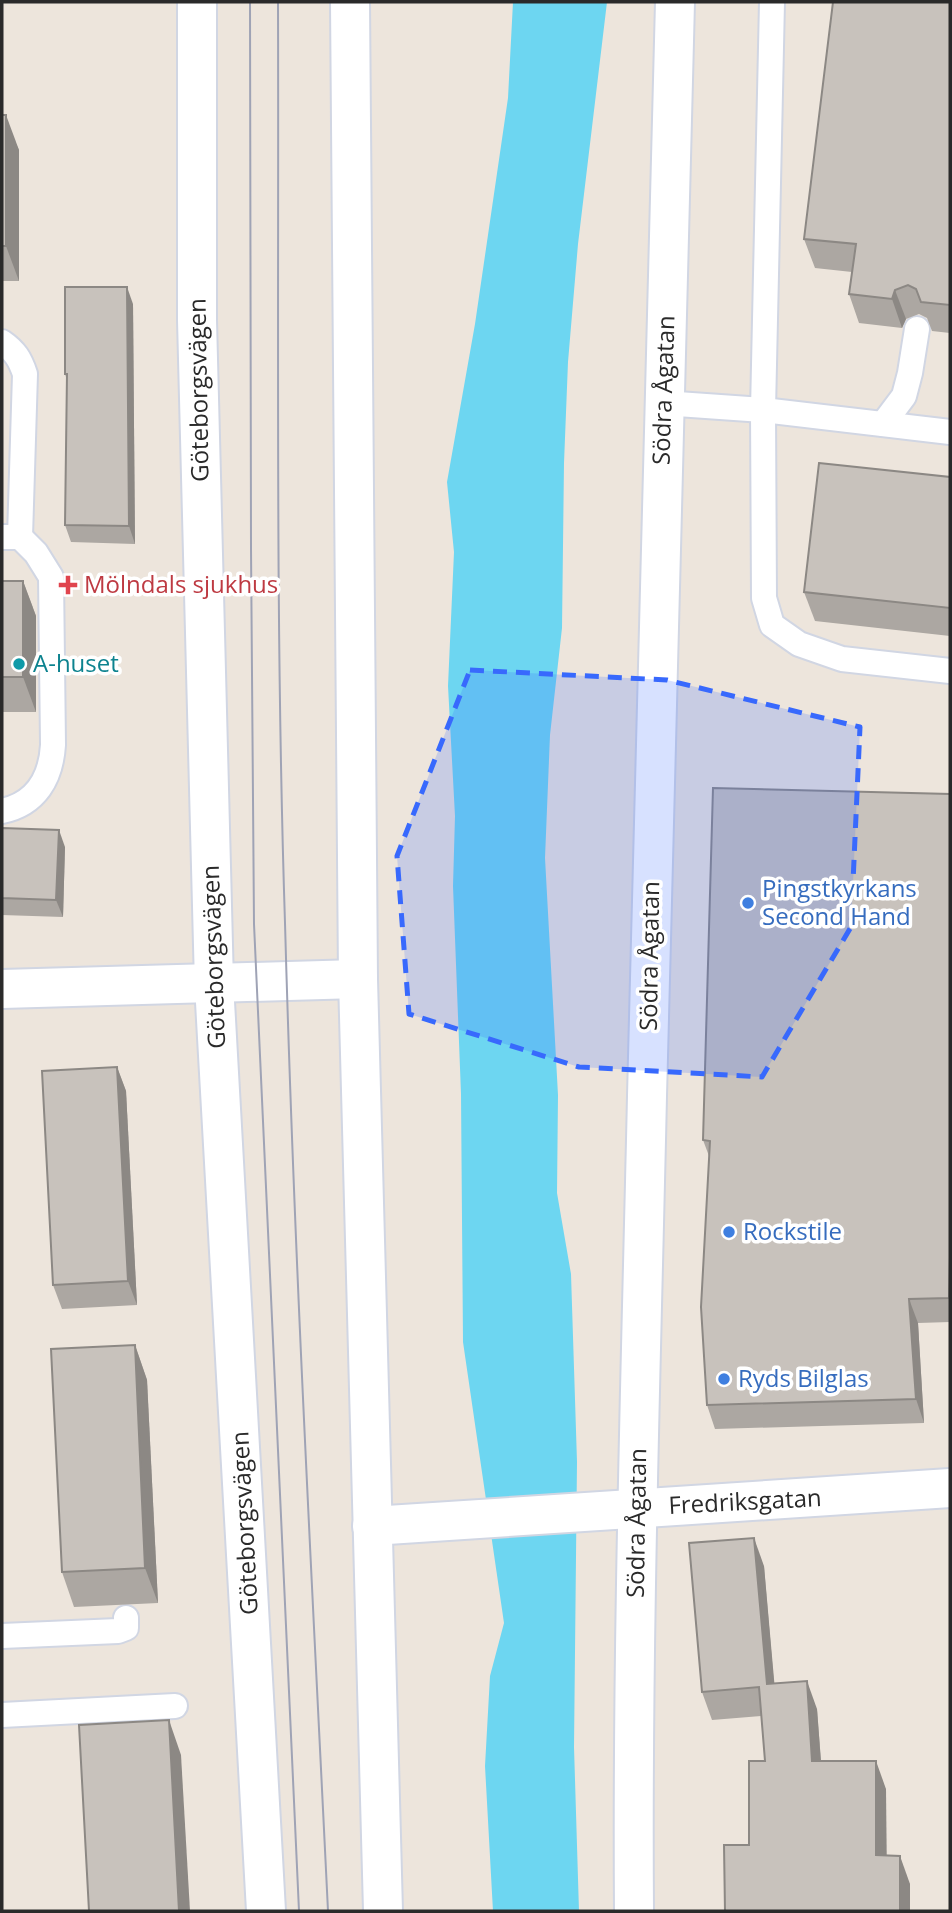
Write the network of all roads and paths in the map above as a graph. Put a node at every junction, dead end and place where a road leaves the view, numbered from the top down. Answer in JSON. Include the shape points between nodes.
{"nodes":[{"id":1,"x":197,"y":2,"type":"edge"},
{"id":2,"x":350,"y":2,"type":"edge"},
{"id":3,"x":675,"y":2,"type":"edge"},
{"id":4,"x":772,"y":2,"type":"edge"},
{"id":5,"x":916,"y":329,"type":"edge"},
{"id":6,"x":2,"y":341,"type":"edge"},
{"id":7,"x":663,"y":403,"type":"junction"},
{"id":8,"x":763,"y":410,"type":"junction"},
{"id":9,"x":883,"y":424,"type":"junction"},
{"id":10,"x":950,"y":432,"type":"edge"},
{"id":11,"x":11,"y":537,"type":"edge"},
{"id":12,"x":950,"y":671,"type":"edge"},
{"id":13,"x":2,"y":811,"type":"edge"},
{"id":14,"x":358,"y":979,"type":"junction"},
{"id":15,"x":214,"y":985,"type":"junction"},
{"id":16,"x":2,"y":989,"type":"edge"},
{"id":17,"x":950,"y":1488,"type":"edge"},
{"id":18,"x":622,"y":1509,"type":"junction"},
{"id":19,"x":372,"y":1526,"type":"junction"},
{"id":20,"x":125,"y":1618,"type":"dead end"},
{"id":21,"x":2,"y":1636,"type":"edge"},
{"id":22,"x":175,"y":1706,"type":"dead end"},
{"id":23,"x":2,"y":1715,"type":"edge"},
{"id":24,"x":266,"y":1911,"type":"edge"},
{"id":25,"x":383,"y":1911,"type":"edge"},
{"id":26,"x":634,"y":1911,"type":"edge"}],
"edges":[{"from":1,"to":15,"type":"main road","name":"Göteborgsvägen","via":[[197,320]]},
{"from":2,"to":14,"type":"main road"},
{"from":3,"to":7,"type":"main road","name":"Södra Ågatan"},
{"from":4,"to":8,"type":"lane"},
{"from":5,"to":9,"type":"lane","via":[[904,397]]},
{"from":6,"to":11,"type":"lane","via":[[20,359],[25,374]]},
{"from":7,"to":8,"type":"lane"},
{"from":7,"to":18,"type":"main road","name":"Södra Ågatan"},
{"from":8,"to":9,"type":"lane"},
{"from":8,"to":12,"type":"lane","via":[[764,598],[772,625],[799,643],[842,659]]},
{"from":9,"to":10,"type":"lane"},
{"from":11,"to":13,"type":"lane","via":[[36,553],[51,577],[52,765],[33,797],[15,809]]},
{"from":14,"to":15,"type":"main road"},
{"from":14,"to":19,"type":"main road"},
{"from":15,"to":16,"type":"main road"},
{"from":15,"to":24,"type":"main road","name":"Göteborgsvägen"},
{"from":17,"to":18,"type":"main road","name":"Fredriksgatan"},
{"from":18,"to":19,"type":"main road","name":"Fredriksgatan"},
{"from":18,"to":26,"type":"main road","name":"Södra Ågatan"},
{"from":19,"to":25,"type":"main road"},
{"from":20,"to":21,"type":"lane","via":[[126,1628],[118,1631]]},
{"from":22,"to":23,"type":"lane"}]}
